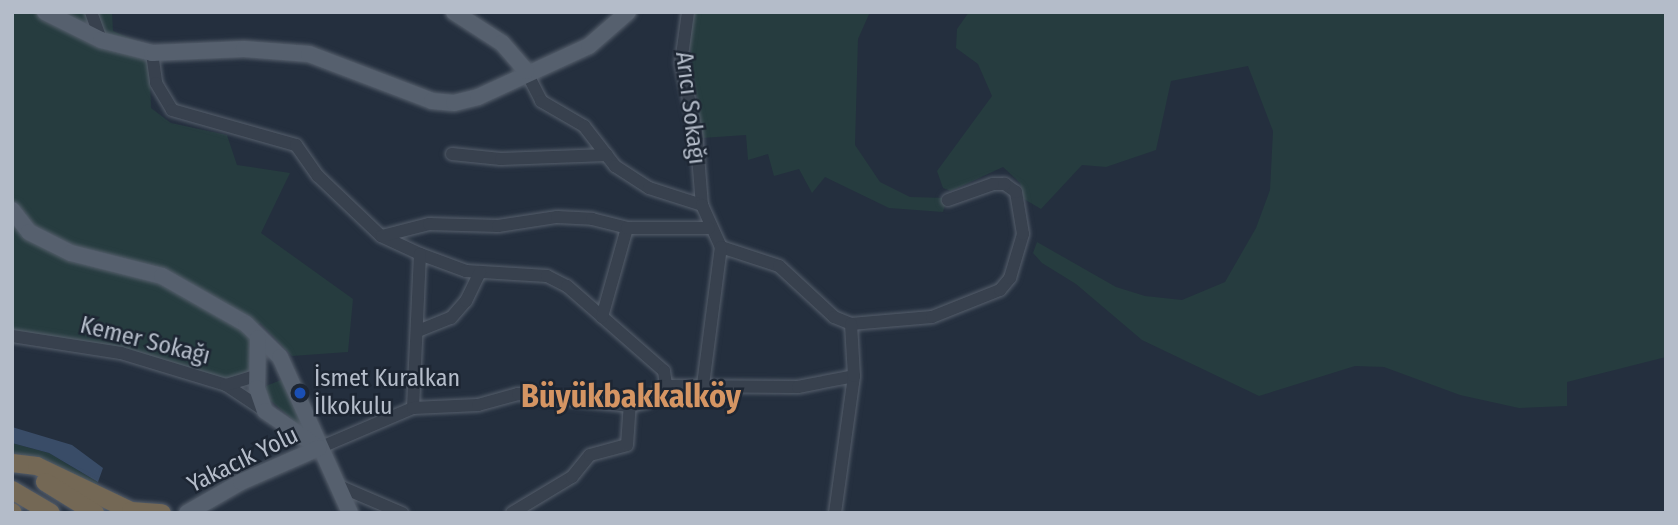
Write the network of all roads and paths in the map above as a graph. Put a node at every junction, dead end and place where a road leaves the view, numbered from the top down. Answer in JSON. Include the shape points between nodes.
{"nodes":[{"id":1,"x":45,"y":12,"type":"edge"},
{"id":2,"x":91,"y":12,"type":"edge"},
{"id":3,"x":454,"y":12,"type":"edge"},
{"id":4,"x":628,"y":12,"type":"edge"},
{"id":5,"x":688,"y":12,"type":"edge"},
{"id":6,"x":101,"y":40,"type":"junction"},
{"id":7,"x":152,"y":54,"type":"junction"},
{"id":8,"x":526,"y":71,"type":"junction"},
{"id":9,"x":452,"y":154,"type":"dead end"},
{"id":10,"x":607,"y":155,"type":"junction"},
{"id":11,"x":948,"y":200,"type":"dead end"},
{"id":12,"x":702,"y":205,"type":"junction"},
{"id":13,"x":12,"y":210,"type":"edge"},
{"id":14,"x":627,"y":228,"type":"junction"},
{"id":15,"x":709,"y":228,"type":"junction"},
{"id":16,"x":382,"y":236,"type":"junction"},
{"id":17,"x":721,"y":247,"type":"junction"},
{"id":18,"x":420,"y":254,"type":"junction"},
{"id":19,"x":480,"y":272,"type":"junction"},
{"id":20,"x":602,"y":317,"type":"junction"},
{"id":21,"x":851,"y":324,"type":"junction"},
{"id":22,"x":418,"y":331,"type":"junction"},
{"id":23,"x":12,"y":336,"type":"edge"},
{"id":24,"x":258,"y":338,"type":"junction"},
{"id":25,"x":286,"y":368,"type":"junction"},
{"id":26,"x":259,"y":375,"type":"junction"},
{"id":27,"x":854,"y":376,"type":"junction"},
{"id":28,"x":226,"y":385,"type":"junction"},
{"id":29,"x":704,"y":385,"type":"junction"},
{"id":30,"x":666,"y":386,"type":"junction"},
{"id":31,"x":631,"y":406,"type":"junction"},
{"id":32,"x":413,"y":408,"type":"junction"},
{"id":33,"x":265,"y":411,"type":"junction"},
{"id":34,"x":319,"y":447,"type":"junction"},
{"id":35,"x":12,"y":465,"type":"edge"},
{"id":36,"x":339,"y":486,"type":"junction"},
{"id":37,"x":12,"y":490,"type":"edge"},
{"id":38,"x":51,"y":513,"type":"edge"},
{"id":39,"x":79,"y":513,"type":"edge"},
{"id":40,"x":93,"y":513,"type":"edge"},
{"id":41,"x":162,"y":513,"type":"edge"},
{"id":42,"x":187,"y":513,"type":"edge"},
{"id":43,"x":349,"y":513,"type":"edge"},
{"id":44,"x":402,"y":513,"type":"edge"},
{"id":45,"x":512,"y":513,"type":"edge"},
{"id":46,"x":835,"y":513,"type":"edge"}],
"edges":[{"from":1,"to":6,"type":"main road"},
{"from":2,"to":6,"type":"street"},
{"from":3,"to":8,"type":"main road","via":[[502,43]]},
{"from":4,"to":8,"type":"main road","via":[[589,46]]},
{"from":5,"to":12,"type":"street","name":"Arıcı Sokağı","via":[[681,63],[696,131]]},
{"from":6,"to":7,"type":"main road"},
{"from":7,"to":8,"type":"main road","via":[[244,49],[309,54],[432,101],[454,103],[478,97]]},
{"from":7,"to":16,"type":"street","via":[[156,83],[172,110],[296,145],[318,176]]},
{"from":8,"to":10,"type":"street","via":[[541,101],[584,127]]},
{"from":9,"to":10,"type":"street","via":[[501,159]]},
{"from":10,"to":12,"type":"street","via":[[615,166],[649,188]]},
{"from":11,"to":21,"type":"street","via":[[993,184],[1006,184],[1016,192],[1023,234],[1015,268],[1000,290],[932,317]]},
{"from":12,"to":15,"type":"street","name":"Arıcı Sokağı"},
{"from":13,"to":24,"type":"main road","via":[[29,232],[71,253],[162,276],[228,311]]},
{"from":14,"to":15,"type":"street"},
{"from":14,"to":16,"type":"street","via":[[557,217],[498,226],[429,224]]},
{"from":14,"to":20,"type":"street"},
{"from":15,"to":17,"type":"street","name":"Arıcı Sokağı"},
{"from":16,"to":18,"type":"street"},
{"from":17,"to":21,"type":"street","via":[[779,267],[834,317]]},
{"from":17,"to":29,"type":"street"},
{"from":18,"to":19,"type":"street"},
{"from":18,"to":22,"type":"street"},
{"from":19,"to":20,"type":"street","via":[[547,276],[567,286]]},
{"from":19,"to":22,"type":"street","via":[[452,318]]},
{"from":20,"to":30,"type":"street","via":[[664,371]]},
{"from":21,"to":27,"type":"street"},
{"from":22,"to":32,"type":"street"},
{"from":23,"to":28,"type":"street","name":"Kemer Sokağı","via":[[121,353]]},
{"from":24,"to":25,"type":"main road"},
{"from":24,"to":26,"type":"main road"},
{"from":25,"to":26,"type":"main road"},
{"from":25,"to":34,"type":"main road"},
{"from":26,"to":28,"type":"street","name":"Kemer Sokağı"},
{"from":26,"to":33,"type":"main road","via":[[259,400]]},
{"from":27,"to":29,"type":"street","via":[[798,387]]},
{"from":27,"to":46,"type":"street"},
{"from":28,"to":33,"type":"street","name":"Kemer Sokağı"},
{"from":29,"to":30,"type":"street"},
{"from":30,"to":31,"type":"street","via":[[647,402]]},
{"from":31,"to":32,"type":"street","via":[[518,394],[478,405]]},
{"from":31,"to":45,"type":"street","via":[[627,445],[590,455],[572,477]]},
{"from":32,"to":34,"type":"street"},
{"from":33,"to":34,"type":"main road","name":"Kemer Sokağı"},
{"from":34,"to":36,"type":"main road"},
{"from":34,"to":42,"type":"main road","name":"Yakacık Yolu","via":[[241,482]]},
{"from":35,"to":40,"type":"highway"},
{"from":35,"to":41,"type":"highway","via":[[37,466],[131,511]]},
{"from":36,"to":43,"type":"main road"},
{"from":36,"to":44,"type":"street"},
{"from":37,"to":38,"type":"highway"},
{"from":39,"to":40,"type":"highway"}]}
